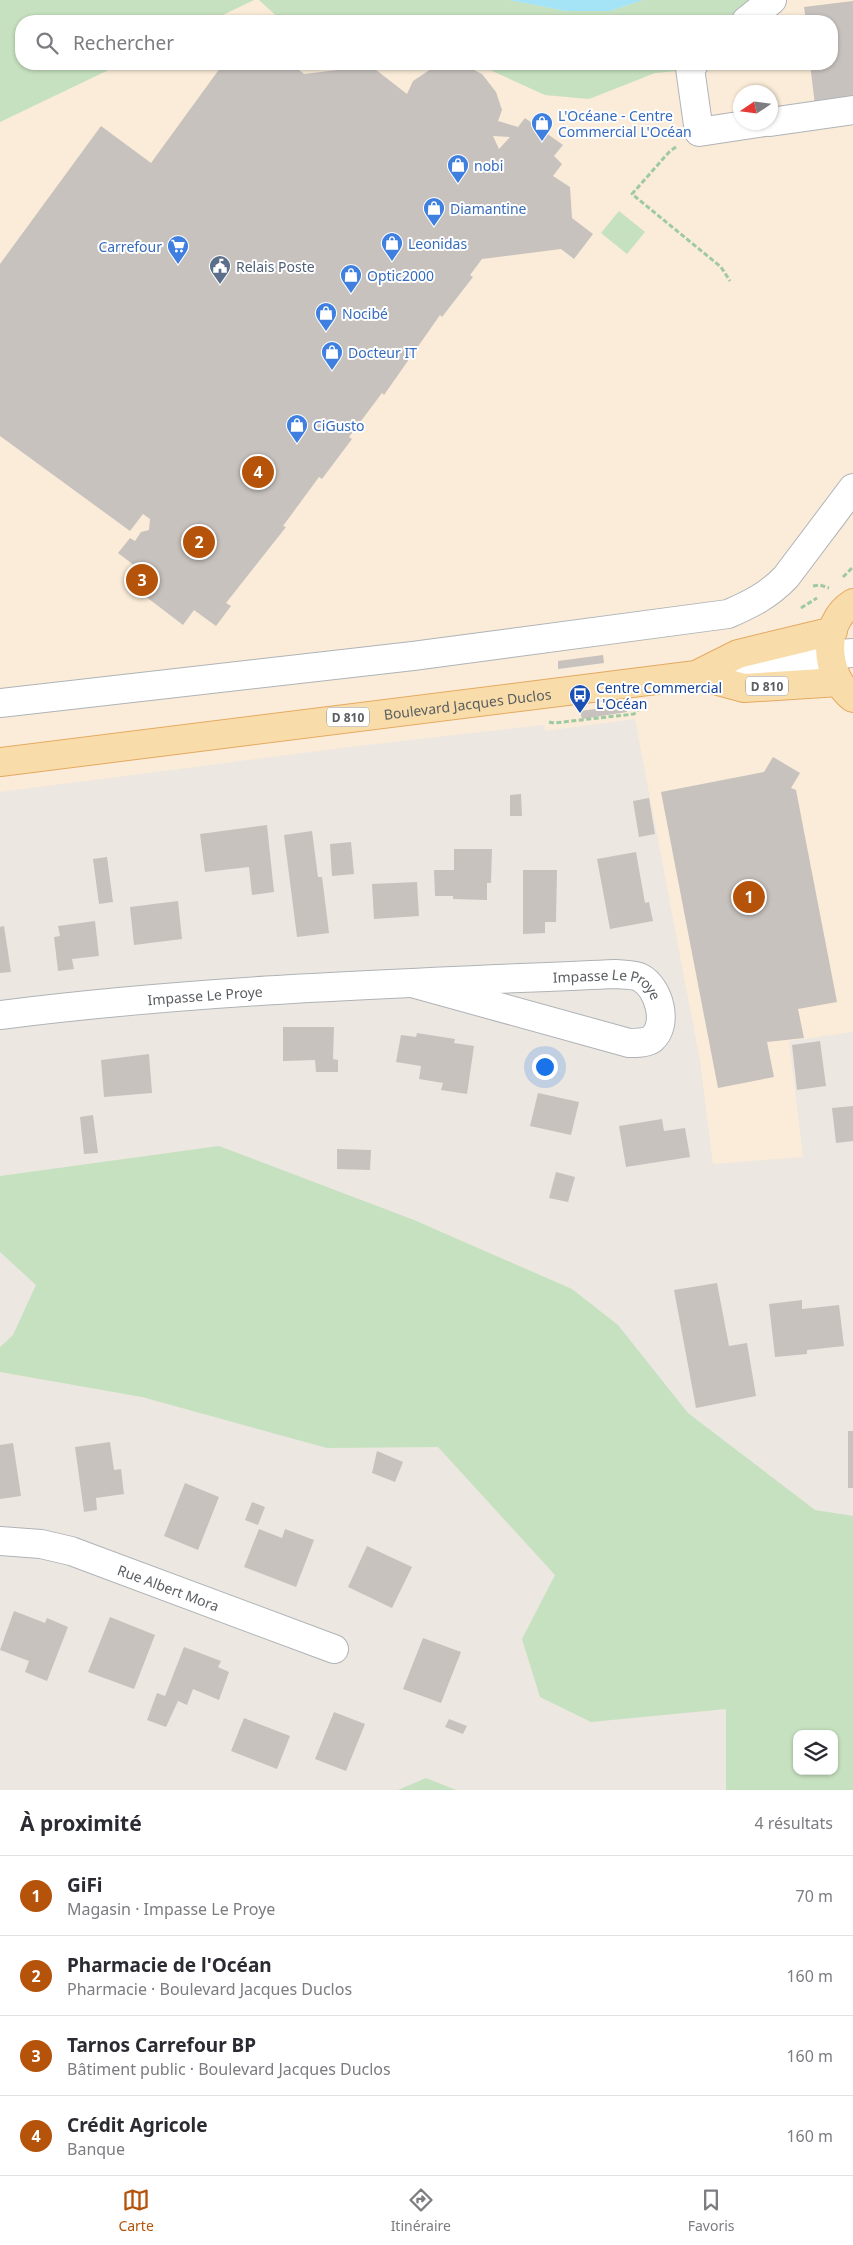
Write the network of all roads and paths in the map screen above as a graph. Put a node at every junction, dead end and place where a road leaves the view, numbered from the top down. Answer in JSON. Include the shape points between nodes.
{"nodes":[{"id":1,"x":772,"y":0,"type":"edge"},
{"id":2,"x":753,"y":15,"type":"edge"},
{"id":3,"x":690,"y":70,"type":"edge"},
{"id":4,"x":853,"y":110,"type":"edge"},
{"id":5,"x":778,"y":121,"type":"edge"},
{"id":6,"x":733,"y":127,"type":"edge"},
{"id":7,"x":670,"y":151,"type":"dead end"},
{"id":8,"x":730,"y":281,"type":"dead end"},
{"id":9,"x":853,"y":488,"type":"edge"},
{"id":10,"x":853,"y":603,"type":"edge"},
{"id":11,"x":839,"y":646,"type":"edge"},
{"id":12,"x":696,"y":675,"type":"junction"},
{"id":13,"x":846,"y":690,"type":"edge"},
{"id":14,"x":0,"y":703,"type":"edge"},
{"id":15,"x":0,"y":762,"type":"edge"},
{"id":16,"x":412,"y":983,"type":"junction"},
{"id":17,"x":0,"y":1015,"type":"edge"},
{"id":18,"x":0,"y":1541,"type":"edge"},
{"id":19,"x":334,"y":1649,"type":"dead end"}],
"edges":[{"from":1,"to":2,"type":"street"},
{"from":3,"to":6,"type":"street","via":[[699,132]]},
{"from":4,"to":5,"type":"street"},
{"from":7,"to":8,"type":"path","via":[[632,194],[721,267]]},
{"from":9,"to":14,"type":"street","via":[[786,577],[758,601],[728,614],[412,656]]},
{"from":10,"to":11,"type":"main road","via":[[840,617]]},
{"from":11,"to":12,"type":"main road","name":"Boulevard Jacques Duclos","number":"D 810","via":[[738,654]]},
{"from":11,"to":13,"type":"main road"},
{"from":12,"to":13,"type":"main road","name":"Boulevard Jacques Duclos","number":"D 810","via":[[744,688]]},
{"from":12,"to":15,"type":"main road","name":"Boulevard Jacques Duclos","number":"D 810"},
{"from":16,"to":16,"type":"street","name":"Impasse Le Proye","via":[[629,1043],[651,1039],[659,1028],[661,1016],[656,993],[640,977],[615,974]]},
{"from":16,"to":17,"type":"street","name":"Impasse Le Proye","via":[[209,994]]},
{"from":18,"to":19,"type":"street","name":"Rue Albert Mora","via":[[41,1544],[71,1551]]}]}
